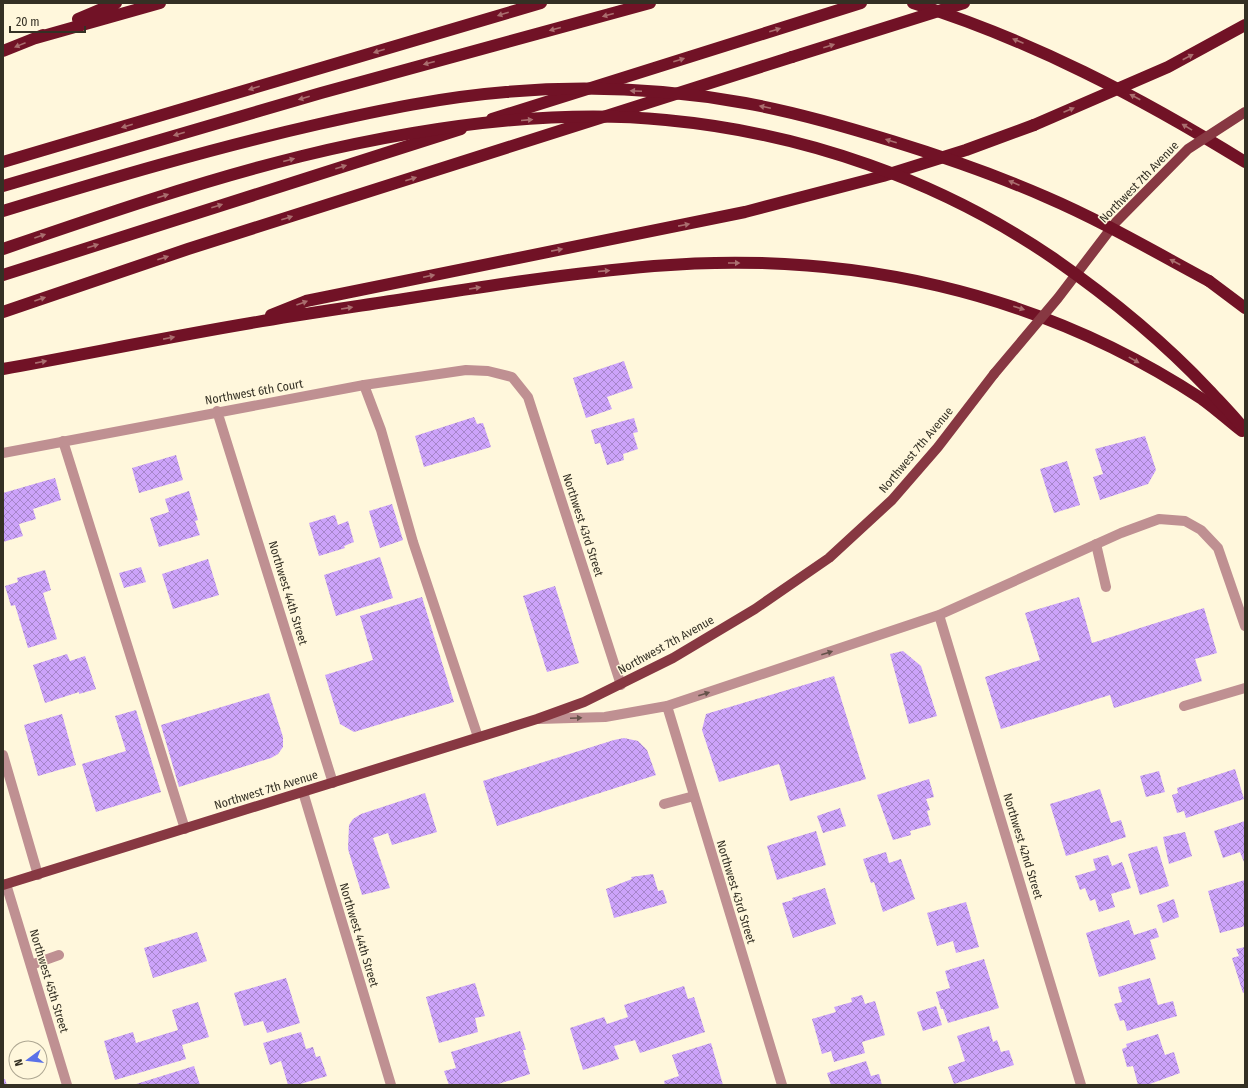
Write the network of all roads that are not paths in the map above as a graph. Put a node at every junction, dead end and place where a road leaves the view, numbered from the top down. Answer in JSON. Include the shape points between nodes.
{"nodes":[{"id":1,"x":116,"y":3,"type":"edge"},
{"id":2,"x":160,"y":3,"type":"edge"},
{"id":3,"x":540,"y":3,"type":"edge"},
{"id":4,"x":650,"y":3,"type":"edge"},
{"id":5,"x":861,"y":3,"type":"edge"},
{"id":6,"x":913,"y":3,"type":"edge"},
{"id":7,"x":964,"y":3,"type":"edge"},
{"id":8,"x":1245,"y":25,"type":"edge"},
{"id":9,"x":36,"y":38,"type":"junction"},
{"id":10,"x":3,"y":52,"type":"edge"},
{"id":11,"x":1245,"y":112,"type":"edge"},
{"id":12,"x":3,"y":162,"type":"edge"},
{"id":13,"x":1245,"y":162,"type":"edge"},
{"id":14,"x":3,"y":186,"type":"edge"},
{"id":15,"x":3,"y":211,"type":"edge"},
{"id":16,"x":3,"y":249,"type":"edge"},
{"id":17,"x":3,"y":275,"type":"edge"},
{"id":18,"x":1209,"y":281,"type":"junction"},
{"id":19,"x":1245,"y":302,"type":"edge"},
{"id":20,"x":1245,"y":308,"type":"edge"},
{"id":21,"x":3,"y":312,"type":"edge"},
{"id":22,"x":253,"y":322,"type":"junction"},
{"id":23,"x":3,"y":370,"type":"edge"},
{"id":24,"x":512,"y":377,"type":"joint"},
{"id":25,"x":364,"y":385,"type":"junction"},
{"id":26,"x":217,"y":411,"type":"junction"},
{"id":27,"x":1245,"y":432,"type":"edge"},
{"id":28,"x":63,"y":441,"type":"junction"},
{"id":29,"x":3,"y":453,"type":"edge"},
{"id":30,"x":1096,"y":544,"type":"junction"},
{"id":31,"x":1106,"y":587,"type":"dead end"},
{"id":32,"x":939,"y":615,"type":"junction"},
{"id":33,"x":1245,"y":626,"type":"edge"},
{"id":34,"x":621,"y":685,"type":"junction"},
{"id":35,"x":1245,"y":688,"type":"edge"},
{"id":36,"x":666,"y":706,"type":"junction"},
{"id":37,"x":1184,"y":706,"type":"dead end"},
{"id":38,"x":537,"y":719,"type":"junction"},
{"id":39,"x":478,"y":737,"type":"junction"},
{"id":40,"x":3,"y":754,"type":"edge"},
{"id":41,"x":333,"y":783,"type":"junction"},
{"id":42,"x":303,"y":792,"type":"junction"},
{"id":43,"x":694,"y":796,"type":"junction"},
{"id":44,"x":664,"y":804,"type":"dead end"},
{"id":45,"x":184,"y":829,"type":"junction"},
{"id":46,"x":38,"y":875,"type":"junction"},
{"id":47,"x":5,"y":885,"type":"edge"},
{"id":48,"x":60,"y":955,"type":"dead end"},
{"id":49,"x":31,"y":964,"type":"junction"},
{"id":50,"x":67,"y":1085,"type":"edge"},
{"id":51,"x":391,"y":1085,"type":"edge"},
{"id":52,"x":782,"y":1085,"type":"edge"},
{"id":53,"x":1081,"y":1085,"type":"edge"}],
"edges":[{"from":1,"to":9,"type":"highway"},
{"from":2,"to":9,"type":"highway"},
{"from":3,"to":12,"type":"highway","one_way":true},
{"from":4,"to":14,"type":"highway","one_way":true,"via":[[314,95]]},
{"from":17,"to":5,"type":"highway","one_way":true},
{"from":13,"to":6,"type":"highway","one_way":true,"via":[[1169,116],[1091,74],[992,30]]},
{"from":21,"to":7,"type":"highway","one_way":true,"bridge":true,"via":[[188,249]]},
{"from":22,"to":8,"type":"highway","one_way":true,"bridge":true,"via":[[306,301],[745,212],[883,176],[1034,125],[1168,67]]},
{"from":9,"to":10,"type":"highway","one_way":true},
{"from":11,"to":34,"type":"main road","name":"Northwest 7th Avenue","bridge":true,"via":[[1188,149],[1116,222],[938,447],[892,500],[829,558],[792,585],[711,636]]},
{"from":18,"to":15,"type":"highway","one_way":true,"bridge":true,"via":[[1050,198],[992,174],[803,115],[676,93],[559,89],[438,100],[359,115],[212,149]]},
{"from":16,"to":27,"type":"highway","one_way":true,"bridge":true,"via":[[173,192],[364,142],[483,124],[530,120],[613,117],[717,126],[815,147],[921,185],[976,211],[1089,283],[1135,320],[1187,368]]},
{"from":18,"to":19,"type":"highway"},
{"from":18,"to":20,"type":"highway"},
{"from":23,"to":22,"type":"highway","one_way":true},
{"from":22,"to":27,"type":"highway","one_way":true,"via":[[497,284],[657,266],[782,264],[834,268],[926,282],[1030,312],[1100,341],[1140,363],[1203,400]]},
{"from":24,"to":25,"type":"street","name":"Northwest 6th Court","via":[[488,371],[466,370]]},
{"from":24,"to":34,"type":"street","name":"Northwest 43rd Street","via":[[528,397]]},
{"from":25,"to":26,"type":"street","name":"Northwest 6th Court"},
{"from":25,"to":39,"type":"street","via":[[381,430],[413,542]]},
{"from":26,"to":28,"type":"street","name":"Northwest 6th Court"},
{"from":26,"to":41,"type":"street","name":"Northwest 44th Street"},
{"from":28,"to":29,"type":"street","name":"Northwest 6th Court"},
{"from":28,"to":45,"type":"street"},
{"from":30,"to":31,"type":"street"},
{"from":30,"to":32,"type":"street","name":"Northwest 7th Avenue"},
{"from":30,"to":33,"type":"street","name":"Northwest 7th Avenue","via":[[1159,519],[1185,521],[1201,530],[1218,548]]},
{"from":36,"to":32,"type":"street","name":"Northwest 7th Avenue","one_way":true},
{"from":32,"to":53,"type":"street","name":"Northwest 42nd Street"},
{"from":34,"to":38,"type":"main road","name":"Northwest 7th Avenue"},
{"from":35,"to":37,"type":"street"},
{"from":38,"to":36,"type":"street","name":"Northwest 7th Avenue","one_way":true,"via":[[605,717]]},
{"from":36,"to":43,"type":"street","name":"Northwest 43rd Street"},
{"from":38,"to":39,"type":"main road","name":"Northwest 7th Avenue"},
{"from":39,"to":41,"type":"main road","name":"Northwest 7th Avenue"},
{"from":40,"to":46,"type":"street"},
{"from":41,"to":42,"type":"main road","name":"Northwest 7th Avenue"},
{"from":42,"to":45,"type":"main road","name":"Northwest 7th Avenue"},
{"from":42,"to":51,"type":"street","name":"Northwest 44th Street"},
{"from":43,"to":44,"type":"street"},
{"from":43,"to":52,"type":"street","name":"Northwest 43rd Street"},
{"from":45,"to":46,"type":"main road","name":"Northwest 7th Avenue"},
{"from":46,"to":47,"type":"main road","name":"Northwest 7th Avenue"},
{"from":47,"to":49,"type":"street","name":"Northwest 45th Street"},
{"from":48,"to":49,"type":"street"},
{"from":49,"to":50,"type":"street","name":"Northwest 45th Street"}]}
